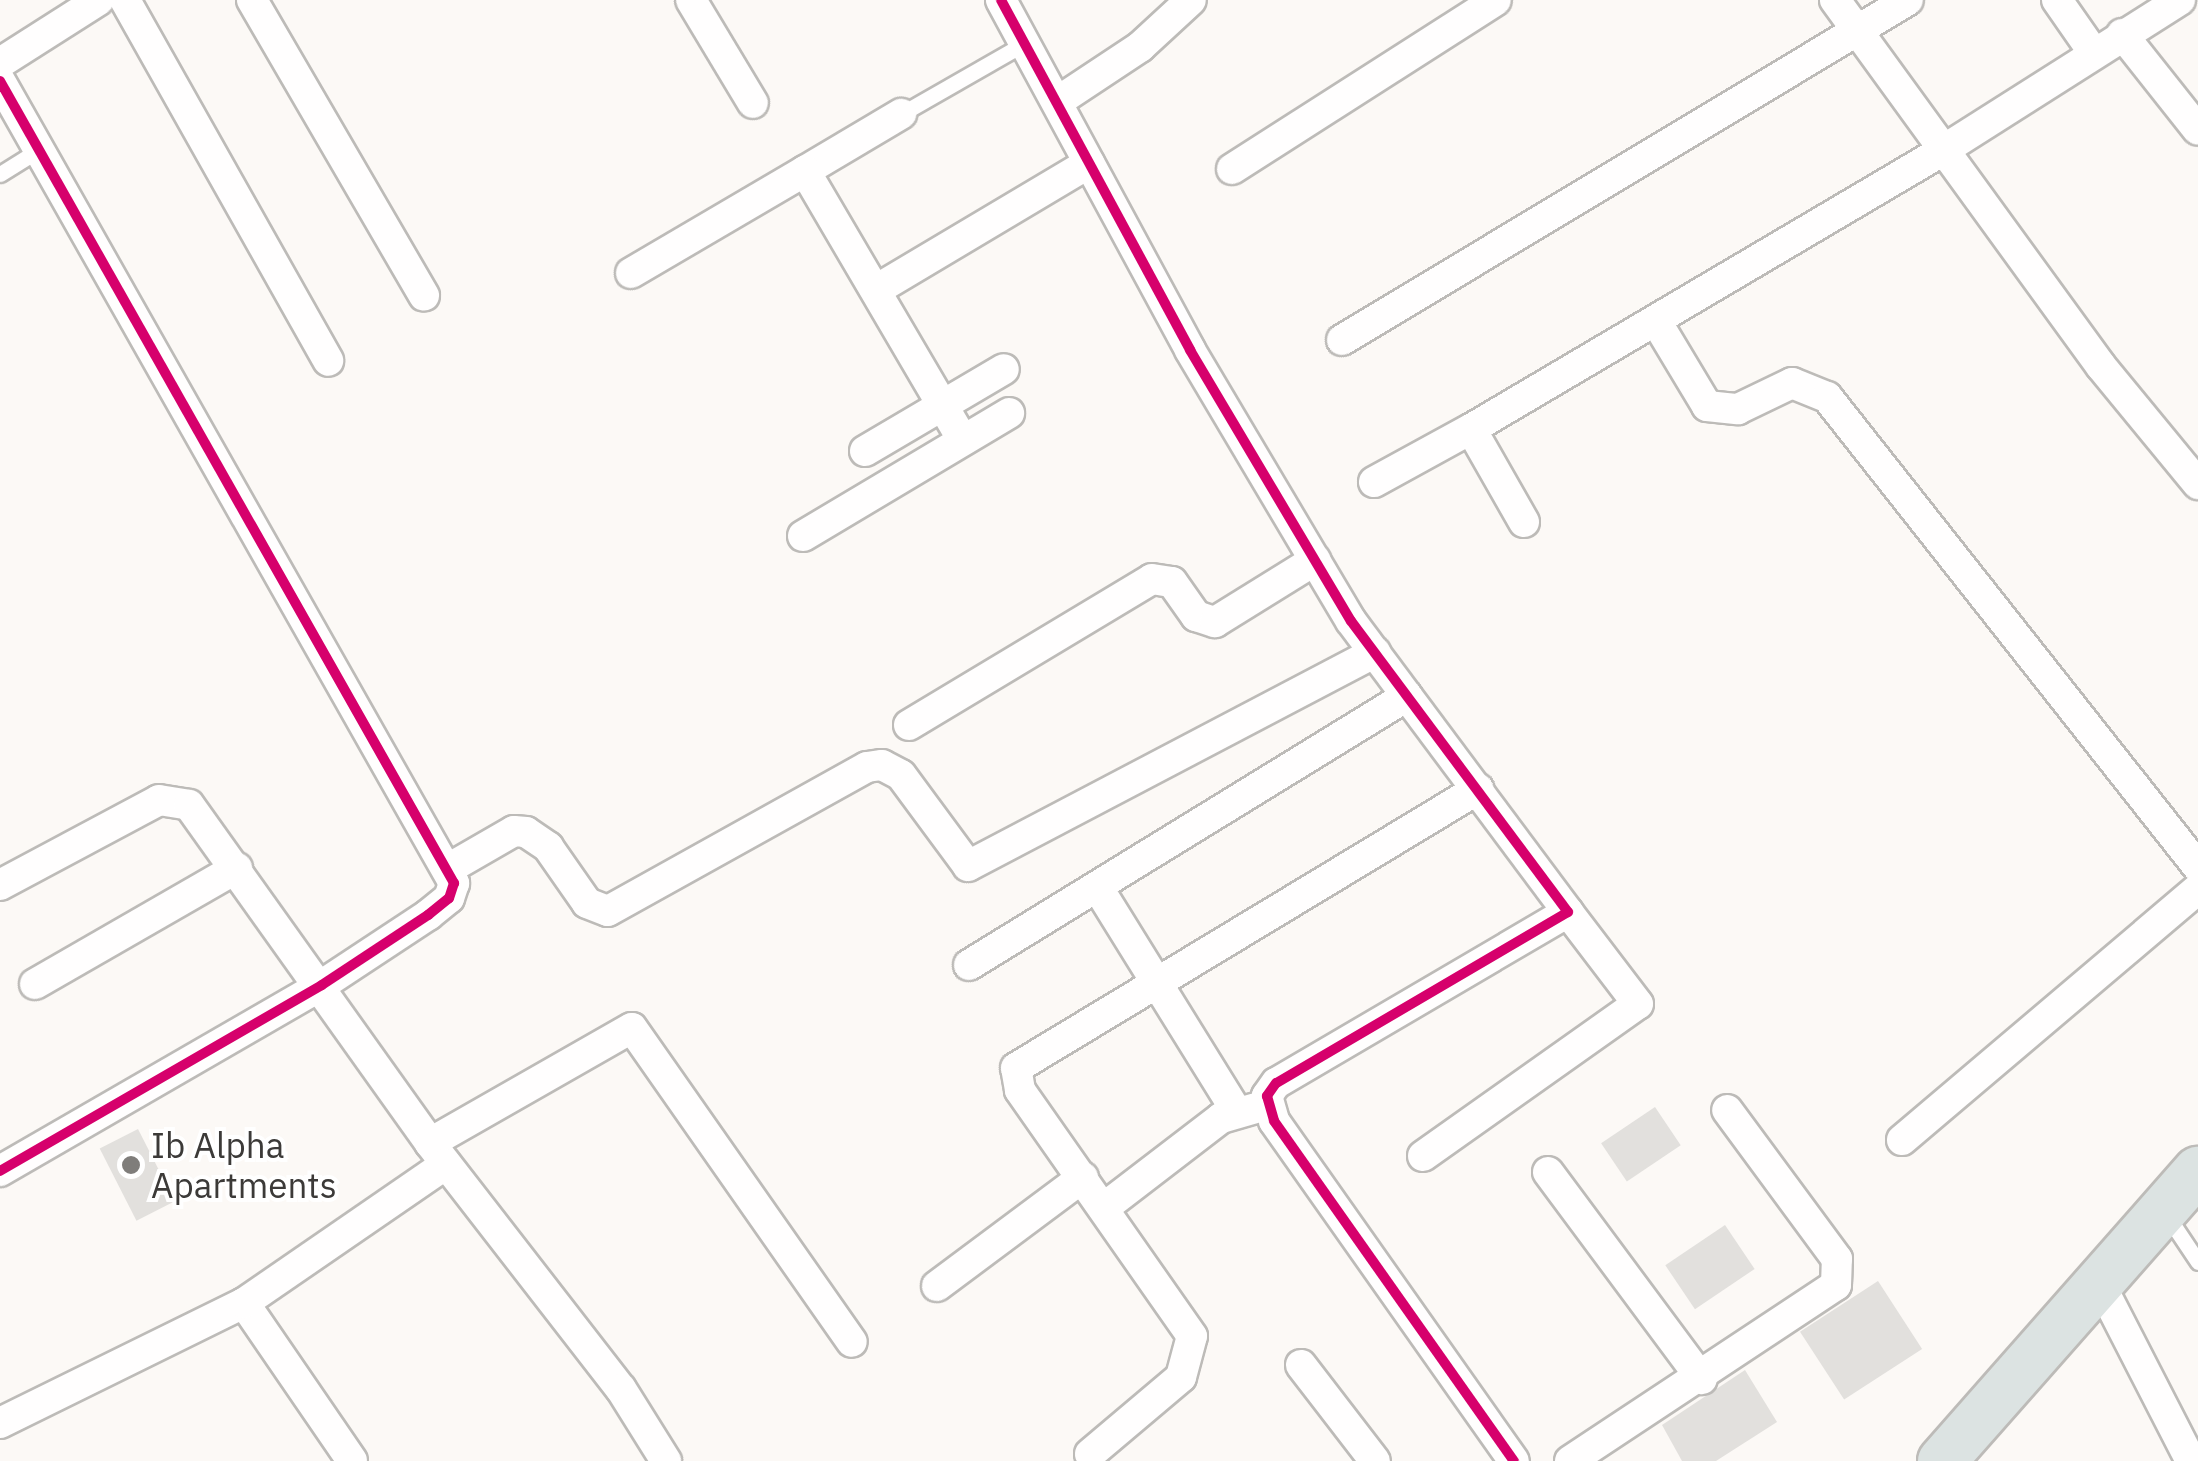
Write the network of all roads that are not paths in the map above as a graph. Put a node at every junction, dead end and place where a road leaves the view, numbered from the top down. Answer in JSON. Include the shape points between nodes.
{"nodes":[{"id":1,"x":99,"y":0,"type":"edge"},
{"id":2,"x":125,"y":0,"type":"edge"},
{"id":3,"x":252,"y":0,"type":"edge"},
{"id":4,"x":691,"y":0,"type":"edge"},
{"id":5,"x":1001,"y":0,"type":"edge"},
{"id":6,"x":1191,"y":0,"type":"edge"},
{"id":7,"x":1496,"y":0,"type":"edge"},
{"id":8,"x":1835,"y":0,"type":"edge"},
{"id":9,"x":1908,"y":0,"type":"edge"},
{"id":10,"x":2057,"y":0,"type":"edge"},
{"id":11,"x":2180,"y":0,"type":"edge"},
{"id":12,"x":1860,"y":33,"type":"junction"},
{"id":13,"x":2122,"y":34,"type":"junction"},
{"id":14,"x":1025,"y":43,"type":"junction"},
{"id":15,"x":2094,"y":53,"type":"junction"},
{"id":16,"x":0,"y":63,"type":"edge"},
{"id":17,"x":0,"y":81,"type":"edge"},
{"id":18,"x":752,"y":102,"type":"dead end"},
{"id":19,"x":1058,"y":102,"type":"junction"},
{"id":20,"x":901,"y":114,"type":"joint"},
{"id":21,"x":2198,"y":130,"type":"edge"},
{"id":22,"x":40,"y":150,"type":"junction"},
{"id":23,"x":1942,"y":151,"type":"junction"},
{"id":24,"x":1089,"y":163,"type":"junction"},
{"id":25,"x":1232,"y":169,"type":"dead end"},
{"id":26,"x":805,"y":170,"type":"junction"},
{"id":27,"x":0,"y":174,"type":"edge"},
{"id":28,"x":631,"y":273,"type":"dead end"},
{"id":29,"x":876,"y":290,"type":"junction"},
{"id":30,"x":424,"y":296,"type":"dead end"},
{"id":31,"x":1656,"y":321,"type":"junction"},
{"id":32,"x":1342,"y":340,"type":"dead end"},
{"id":33,"x":328,"y":361,"type":"dead end"},
{"id":34,"x":1004,"y":370,"type":"dead end"},
{"id":35,"x":942,"y":406,"type":"junction"},
{"id":36,"x":1010,"y":413,"type":"dead end"},
{"id":37,"x":1471,"y":429,"type":"junction"},
{"id":38,"x":962,"y":440,"type":"junction"},
{"id":39,"x":865,"y":450,"type":"dead end"},
{"id":40,"x":1374,"y":482,"type":"dead end"},
{"id":41,"x":2198,"y":484,"type":"edge"},
{"id":42,"x":1524,"y":522,"type":"dead end"},
{"id":43,"x":803,"y":536,"type":"dead end"},
{"id":44,"x":1315,"y":560,"type":"junction"},
{"id":45,"x":1375,"y":652,"type":"junction"},
{"id":46,"x":1407,"y":696,"type":"junction"},
{"id":47,"x":909,"y":725,"type":"dead end"},
{"id":48,"x":1478,"y":789,"type":"junction"},
{"id":49,"x":2198,"y":867,"type":"edge"},
{"id":50,"x":237,"y":868,"type":"junction"},
{"id":51,"x":448,"y":870,"type":"junction"},
{"id":52,"x":0,"y":885,"type":"edge"},
{"id":53,"x":1098,"y":888,"type":"junction"},
{"id":54,"x":2198,"y":888,"type":"edge"},
{"id":55,"x":1568,"y":912,"type":"junction"},
{"id":56,"x":969,"y":965,"type":"dead end"},
{"id":57,"x":35,"y":984,"type":"dead end"},
{"id":58,"x":1158,"y":984,"type":"junction"},
{"id":59,"x":322,"y":985,"type":"junction"},
{"id":60,"x":1252,"y":1110,"type":"junction"},
{"id":61,"x":1727,"y":1110,"type":"dead end"},
{"id":62,"x":1902,"y":1140,"type":"dead end"},
{"id":63,"x":438,"y":1153,"type":"junction"},
{"id":64,"x":1423,"y":1156,"type":"dead end"},
{"id":65,"x":0,"y":1170,"type":"edge"},
{"id":66,"x":2198,"y":1171,"type":"edge"},
{"id":67,"x":1548,"y":1172,"type":"dead end"},
{"id":68,"x":1083,"y":1177,"type":"junction"},
{"id":69,"x":1105,"y":1207,"type":"junction"},
{"id":70,"x":2163,"y":1210,"type":"junction"},
{"id":71,"x":2198,"y":1262,"type":"edge"},
{"id":72,"x":2099,"y":1282,"type":"junction"},
{"id":73,"x":938,"y":1286,"type":"dead end"},
{"id":74,"x":244,"y":1303,"type":"junction"},
{"id":75,"x":852,"y":1342,"type":"dead end"},
{"id":76,"x":1301,"y":1365,"type":"dead end"},
{"id":77,"x":1702,"y":1378,"type":"junction"},
{"id":78,"x":0,"y":1422,"type":"edge"},
{"id":79,"x":1090,"y":1454,"type":"dead end"},
{"id":80,"x":352,"y":1461,"type":"edge"},
{"id":81,"x":666,"y":1461,"type":"edge"},
{"id":82,"x":1376,"y":1461,"type":"edge"},
{"id":83,"x":1514,"y":1461,"type":"edge"},
{"id":84,"x":1570,"y":1461,"type":"edge"},
{"id":85,"x":1942,"y":1461,"type":"edge"},
{"id":86,"x":2191,"y":1461,"type":"edge"}],
"edges":[{"from":1,"to":16,"type":"street"},
{"from":2,"to":33,"type":"street"},
{"from":3,"to":30,"type":"street"},
{"from":4,"to":18,"type":"street"},
{"from":5,"to":14,"type":"street"},
{"from":6,"to":19,"type":"street","via":[[1140,47]]},
{"from":7,"to":25,"type":"street"},
{"from":8,"to":12,"type":"street"},
{"from":9,"to":12,"type":"street"},
{"from":10,"to":15,"type":"street"},
{"from":11,"to":13,"type":"street"},
{"from":12,"to":23,"type":"street"},
{"from":12,"to":32,"type":"street"},
{"from":13,"to":15,"type":"street"},
{"from":13,"to":21,"type":"street"},
{"from":14,"to":19,"type":"street"},
{"from":14,"to":20,"type":"lane"},
{"from":15,"to":23,"type":"street"},
{"from":17,"to":22,"type":"street"},
{"from":19,"to":24,"type":"street"},
{"from":20,"to":26,"type":"street"},
{"from":22,"to":27,"type":"lane"},
{"from":22,"to":51,"type":"street"},
{"from":23,"to":31,"type":"street"},
{"from":23,"to":41,"type":"street"},
{"from":24,"to":29,"type":"street"},
{"from":24,"to":44,"type":"street"},
{"from":26,"to":28,"type":"street"},
{"from":26,"to":29,"type":"street"},
{"from":29,"to":35,"type":"street"},
{"from":31,"to":37,"type":"street"},
{"from":31,"to":49,"type":"street","via":[[1708,406],[1738,410],[1792,383],[1826,397]]},
{"from":34,"to":35,"type":"street"},
{"from":35,"to":38,"type":"street"},
{"from":35,"to":39,"type":"street"},
{"from":36,"to":38,"type":"street"},
{"from":37,"to":40,"type":"street"},
{"from":37,"to":42,"type":"street"},
{"from":38,"to":43,"type":"street"},
{"from":44,"to":45,"type":"street"},
{"from":44,"to":47,"type":"street","via":[[1215,622],[1196,616],[1172,582],[1152,579]]},
{"from":45,"to":46,"type":"street"},
{"from":45,"to":51,"type":"street","via":[[968,866],[901,775],[882,766],[868,767],[608,911],[588,903],[548,847],[526,832],[514,831]]},
{"from":46,"to":48,"type":"street"},
{"from":46,"to":53,"type":"street"},
{"from":48,"to":55,"type":"street"},
{"from":48,"to":58,"type":"street"},
{"from":50,"to":52,"type":"street","via":[[177,798],[160,800]]},
{"from":50,"to":57,"type":"street"},
{"from":50,"to":59,"type":"street"},
{"from":51,"to":59,"type":"street","via":[[454,883],[449,898]]},
{"from":53,"to":56,"type":"street"},
{"from":53,"to":58,"type":"street"},
{"from":54,"to":62,"type":"street"},
{"from":55,"to":60,"type":"street","via":[[1276,1082]]},
{"from":55,"to":64,"type":"street","via":[[1638,1004]]},
{"from":58,"to":60,"type":"street"},
{"from":58,"to":68,"type":"street","via":[[1016,1068],[1020,1090]]},
{"from":59,"to":63,"type":"street"},
{"from":59,"to":65,"type":"street"},
{"from":60,"to":69,"type":"street"},
{"from":60,"to":83,"type":"street"},
{"from":61,"to":77,"type":"street","via":[[1841,1273],[1821,1298]]},
{"from":63,"to":74,"type":"street"},
{"from":63,"to":75,"type":"street","via":[[632,1028]]},
{"from":63,"to":81,"type":"street","via":[[620,1389]]},
{"from":66,"to":70,"type":"main road"},
{"from":67,"to":77,"type":"street"},
{"from":68,"to":69,"type":"street"},
{"from":68,"to":73,"type":"street"},
{"from":69,"to":79,"type":"street","via":[[1192,1336],[1181,1377]]},
{"from":70,"to":71,"type":"lane"},
{"from":70,"to":72,"type":"main road"},
{"from":72,"to":85,"type":"main road"},
{"from":72,"to":86,"type":"street"},
{"from":74,"to":78,"type":"street"},
{"from":74,"to":80,"type":"street"},
{"from":76,"to":82,"type":"street"},
{"from":77,"to":84,"type":"street"}]}
